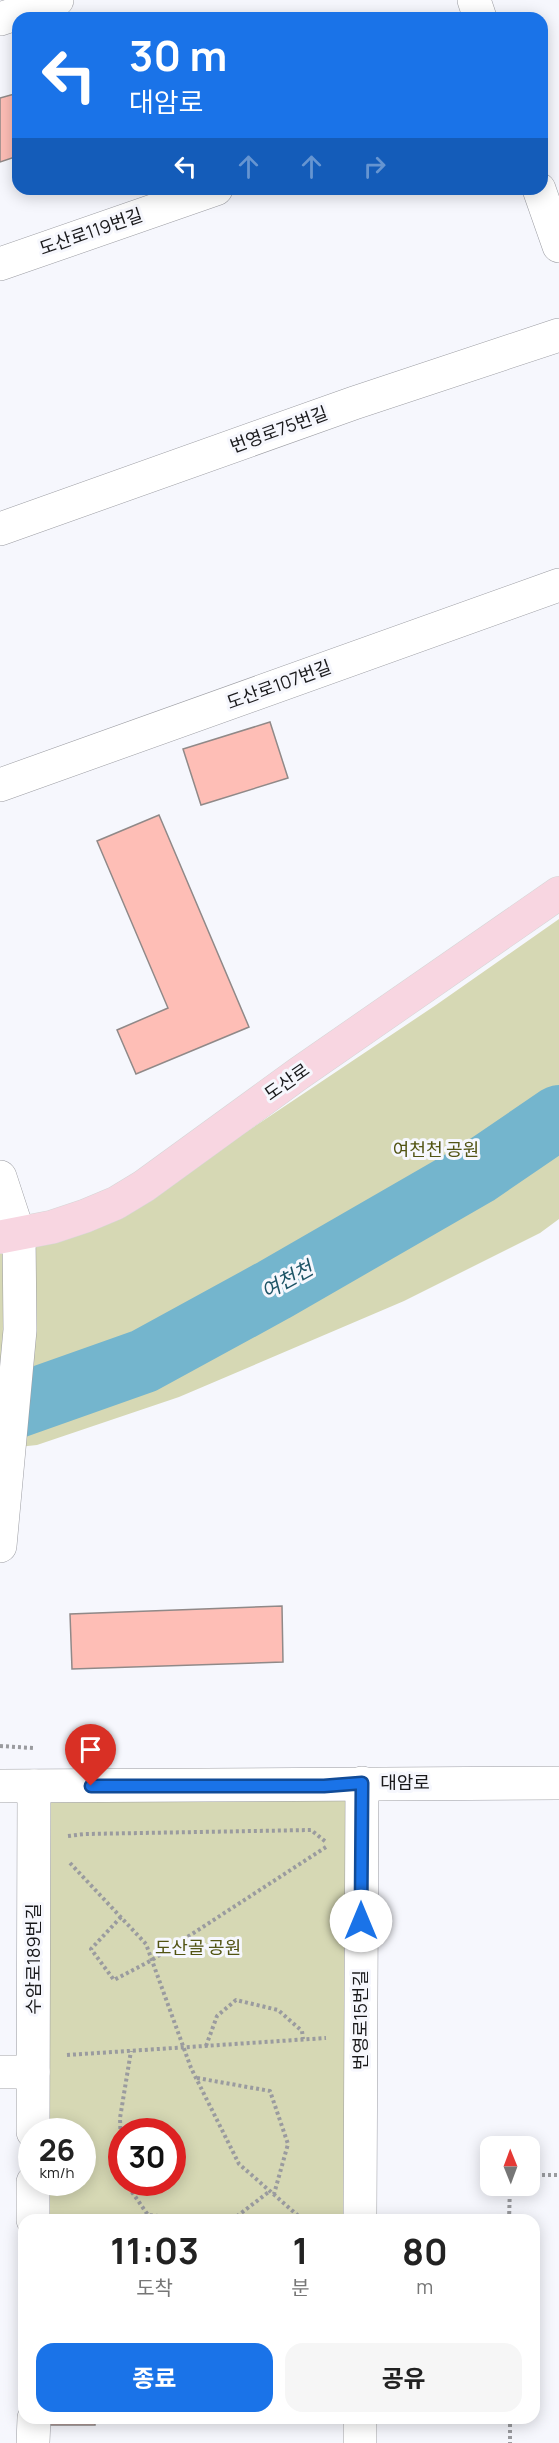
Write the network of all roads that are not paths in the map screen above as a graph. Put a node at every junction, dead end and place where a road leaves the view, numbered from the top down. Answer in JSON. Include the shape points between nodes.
{"nodes":[{"id":1,"x":57,"y":0,"type":"edge"},
{"id":2,"x":21,"y":12,"type":"edge"},
{"id":3,"x":199,"y":195,"type":"edge"},
{"id":4,"x":541,"y":195,"type":"edge"},
{"id":5,"x":559,"y":246,"type":"edge"},
{"id":6,"x":0,"y":264,"type":"edge"},
{"id":7,"x":559,"y":336,"type":"edge"},
{"id":8,"x":0,"y":529,"type":"edge"},
{"id":9,"x":559,"y":585,"type":"edge"},
{"id":10,"x":0,"y":785,"type":"edge"},
{"id":11,"x":559,"y":894,"type":"edge"},
{"id":12,"x":0,"y":1177,"type":"edge"},
{"id":13,"x":9,"y":1236,"type":"edge"},
{"id":14,"x":0,"y":1546,"type":"edge"},
{"id":15,"x":362,"y":1783,"type":"junction"},
{"id":16,"x":559,"y":1784,"type":"edge"},
{"id":17,"x":0,"y":1786,"type":"edge"},
{"id":18,"x":34,"y":1786,"type":"junction"},
{"id":19,"x":45,"y":2064,"type":"junction"},
{"id":20,"x":0,"y":2072,"type":"edge"},
{"id":21,"x":35,"y":2118,"type":"edge"},
{"id":22,"x":33,"y":2196,"type":"edge"},
{"id":23,"x":33,"y":2214,"type":"edge"},
{"id":24,"x":360,"y":2214,"type":"edge"},
{"id":25,"x":34,"y":2424,"type":"edge"},
{"id":26,"x":360,"y":2424,"type":"edge"},
{"id":27,"x":33,"y":2443,"type":"edge"},
{"id":28,"x":360,"y":2443,"type":"edge"}],
"edges":[{"from":1,"to":2,"type":"street"},
{"from":3,"to":6,"type":"street","name":"도산로119번길"},
{"from":4,"to":5,"type":"street"},
{"from":7,"to":8,"type":"street","name":"번영로75번길"},
{"from":9,"to":10,"type":"street","name":"도산로107번길"},
{"from":11,"to":13,"type":"main road","name":"도산로","via":[[144,1186],[85,1216]]},
{"from":12,"to":13,"type":"street"},
{"from":13,"to":14,"type":"street","via":[[20,1330]]},
{"from":15,"to":16,"type":"street","name":"대암로"},
{"from":15,"to":18,"type":"street","name":"대암로"},
{"from":15,"to":24,"type":"street","name":"번영로15번길"},
{"from":17,"to":18,"type":"street","name":"대암로"},
{"from":18,"to":19,"type":"street","name":"수암로189번길"},
{"from":19,"to":20,"type":"street"},
{"from":19,"to":21,"type":"street","name":"수암로189번길"},
{"from":22,"to":23,"type":"street"},
{"from":25,"to":27,"type":"street"},
{"from":26,"to":28,"type":"street"}]}
